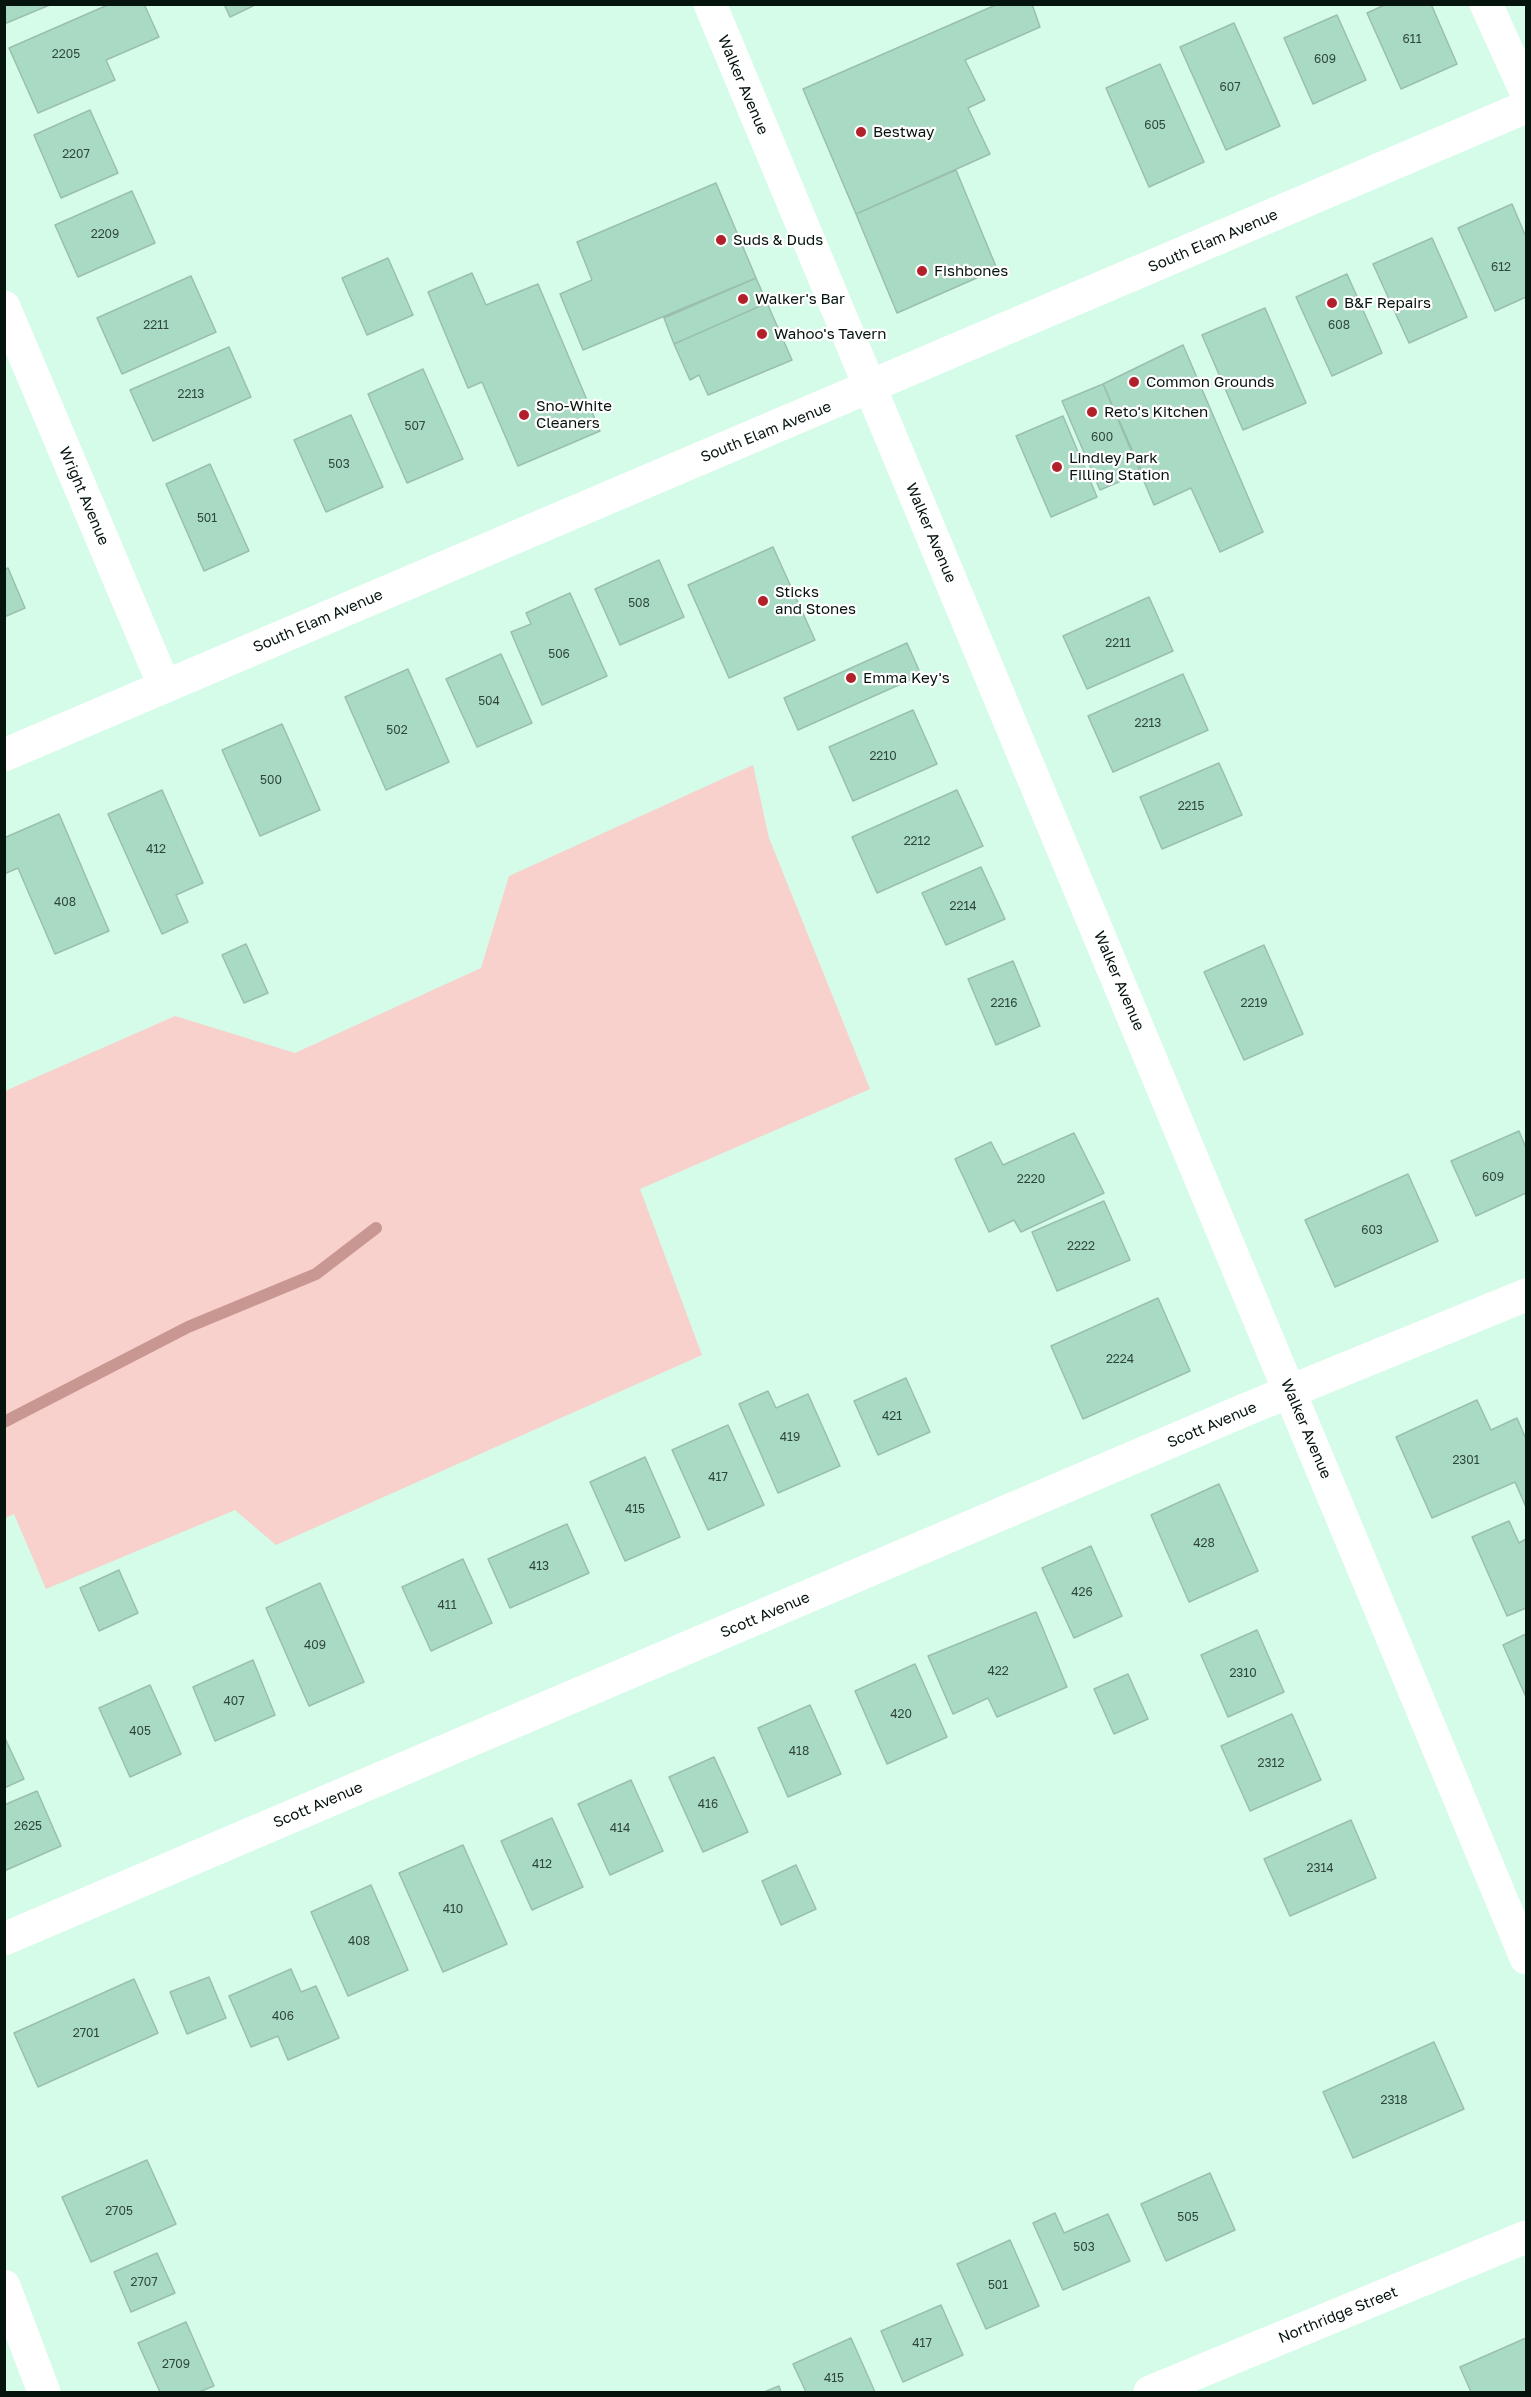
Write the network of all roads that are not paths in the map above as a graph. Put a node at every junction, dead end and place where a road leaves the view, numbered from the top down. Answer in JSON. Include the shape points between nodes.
{"nodes":[{"id":1,"x":710,"y":4,"type":"edge"},
{"id":2,"x":1486,"y":4,"type":"edge"},
{"id":3,"x":1527,"y":92,"type":"edge"},
{"id":4,"x":1527,"y":107,"type":"edge"},
{"id":5,"x":4,"y":307,"type":"edge"},
{"id":6,"x":871,"y":388,"type":"junction"},
{"id":7,"x":164,"y":686,"type":"junction"},
{"id":8,"x":4,"y":755,"type":"edge"},
{"id":9,"x":1527,"y":1295,"type":"edge"},
{"id":10,"x":1290,"y":1391,"type":"junction"},
{"id":11,"x":4,"y":1939,"type":"edge"},
{"id":12,"x":1527,"y":1958,"type":"edge"},
{"id":13,"x":1527,"y":2237,"type":"edge"},
{"id":14,"x":4,"y":2286,"type":"edge"},
{"id":15,"x":44,"y":2392,"type":"edge"},
{"id":16,"x":1150,"y":2392,"type":"edge"}],
"edges":[{"from":1,"to":6,"type":"street","name":"Walker Avenue"},
{"from":2,"to":3,"type":"street"},
{"from":4,"to":6,"type":"street","name":"South Elam Avenue"},
{"from":5,"to":7,"type":"street","name":"Wright Avenue"},
{"from":6,"to":7,"type":"street","name":"South Elam Avenue"},
{"from":6,"to":10,"type":"street","name":"Walker Avenue"},
{"from":7,"to":8,"type":"street","name":"South Elam Avenue"},
{"from":9,"to":10,"type":"street","name":"Scott Avenue"},
{"from":10,"to":11,"type":"street","name":"Scott Avenue"},
{"from":10,"to":12,"type":"street","name":"Walker Avenue"},
{"from":13,"to":16,"type":"street","name":"Northridge Street"},
{"from":14,"to":15,"type":"street"}]}
